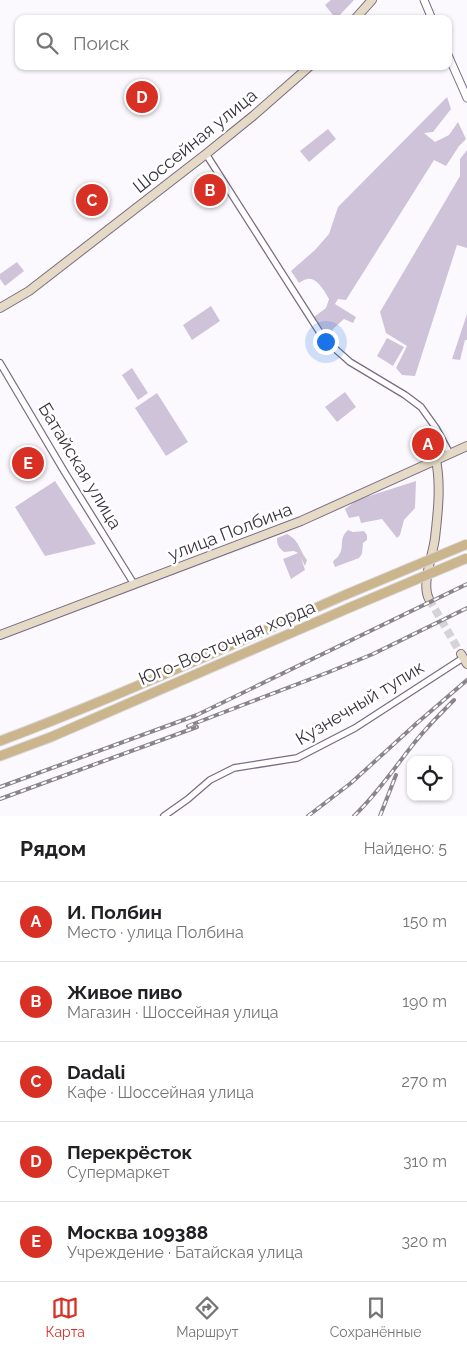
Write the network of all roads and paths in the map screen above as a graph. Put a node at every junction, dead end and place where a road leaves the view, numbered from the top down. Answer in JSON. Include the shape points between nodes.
{"nodes":[{"id":1,"x":372,"y":0,"type":"edge"},
{"id":2,"x":424,"y":0,"type":"edge"},
{"id":3,"x":359,"y":15,"type":"edge"},
{"id":4,"x":430,"y":15,"type":"edge"},
{"id":5,"x":452,"y":64,"type":"edge"},
{"id":6,"x":305,"y":70,"type":"edge"},
{"id":7,"x":467,"y":98,"type":"edge"},
{"id":8,"x":206,"y":154,"type":"junction"},
{"id":9,"x":0,"y":308,"type":"edge"},
{"id":10,"x":0,"y":363,"type":"edge"},
{"id":11,"x":467,"y":446,"type":"edge"},
{"id":12,"x":450,"y":454,"type":"junction"},
{"id":13,"x":436,"y":460,"type":"junction"},
{"id":14,"x":467,"y":544,"type":"edge"},
{"id":15,"x":467,"y":558,"type":"edge"},
{"id":16,"x":134,"y":584,"type":"junction"},
{"id":17,"x":429,"y":599,"type":"tunnel mouth"},
{"id":18,"x":0,"y":635,"type":"edge"},
{"id":19,"x":464,"y":659,"type":"edge"},
{"id":20,"x":0,"y":741,"type":"edge"},
{"id":21,"x":0,"y":756,"type":"edge"},
{"id":22,"x":164,"y":816,"type":"edge"}],
"edges":[{"from":1,"to":3,"type":"main road"},
{"from":2,"to":4,"type":"street"},
{"from":5,"to":7,"type":"street"},
{"from":6,"to":8,"type":"main road","name":"Шоссейная улица"},
{"from":8,"to":9,"type":"main road","name":"Шоссейная улица","via":[[29,291]]},
{"from":8,"to":12,"type":"street","via":[[324,339],[350,362],[421,407]]},
{"from":10,"to":16,"type":"street","name":"Батайская улица"},
{"from":11,"to":12,"type":"main road","name":"улица Полбина"},
{"from":12,"to":13,"type":"main road","name":"улица Полбина"},
{"from":13,"to":16,"type":"main road","name":"улица Полбина","via":[[301,521]]},
{"from":13,"to":17,"type":"main road","via":[[439,484],[435,540],[426,589]]},
{"from":14,"to":20,"type":"main road","name":"Юго-Восточная хорда","bridge":true},
{"from":15,"to":21,"type":"main road","name":"Юго-Восточная хорда","bridge":true},
{"from":16,"to":18,"type":"main road","name":"улица Полбина"},
{"from":19,"to":22,"type":"street","name":"Кузнечный тупик","via":[[355,728],[297,758],[234,768],[210,780]]}]}
